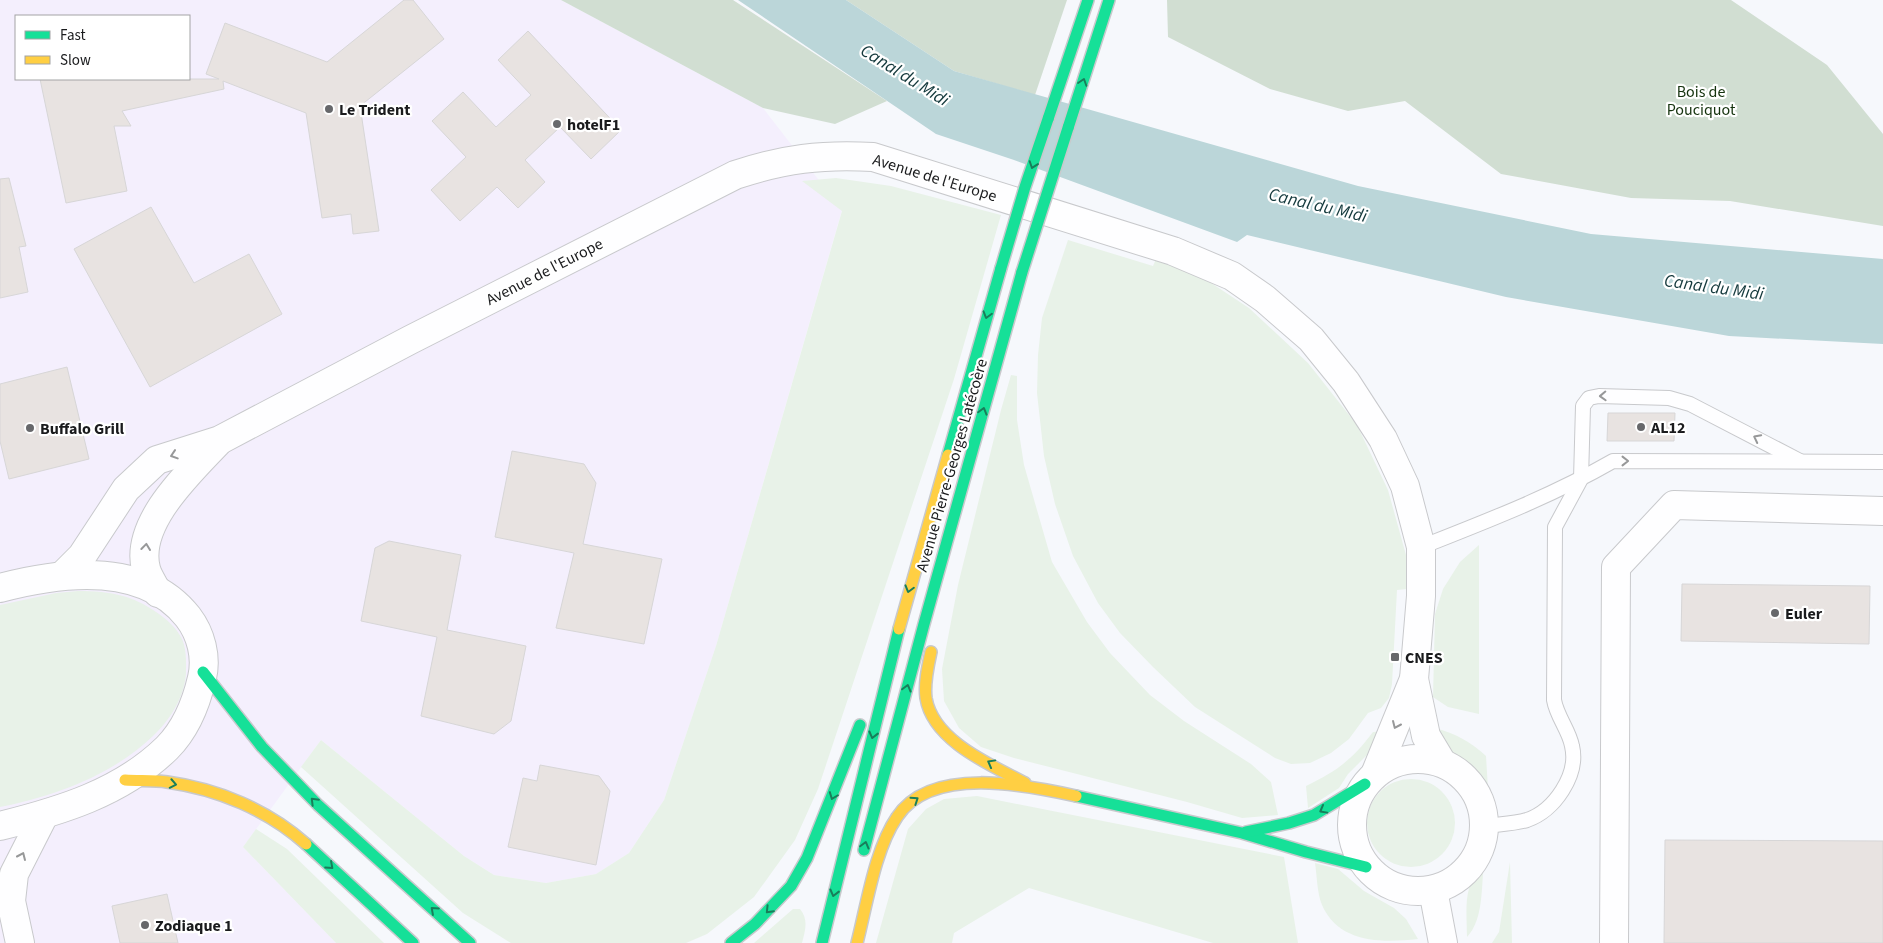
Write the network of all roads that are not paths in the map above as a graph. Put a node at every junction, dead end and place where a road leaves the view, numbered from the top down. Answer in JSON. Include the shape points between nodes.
{"nodes":[{"id":1,"x":1088,"y":0,"type":"edge"},
{"id":2,"x":1109,"y":0,"type":"edge"},
{"id":3,"x":220,"y":440,"type":"junction"},
{"id":4,"x":970,"y":458,"type":"junction"},
{"id":5,"x":1800,"y":461,"type":"junction"},
{"id":6,"x":1883,"y":462,"type":"edge"},
{"id":7,"x":1581,"y":479,"type":"junction"},
{"id":8,"x":1883,"y":511,"type":"edge"},
{"id":9,"x":1422,"y":547,"type":"junction"},
{"id":10,"x":63,"y":576,"type":"junction"},
{"id":11,"x":6,"y":582,"type":"edge"},
{"id":12,"x":158,"y":593,"type":"junction"},
{"id":13,"x":900,"y":620,"type":"junction"},
{"id":14,"x":937,"y":620,"type":"dead end"},
{"id":15,"x":934,"y":638,"type":"dead end"},
{"id":16,"x":203,"y":672,"type":"junction"},
{"id":17,"x":1414,"y":680,"type":"junction"},
{"id":18,"x":1441,"y":761,"type":"junction"},
{"id":19,"x":1370,"y":778,"type":"junction"},
{"id":20,"x":125,"y":780,"type":"junction"},
{"id":21,"x":1033,"y":787,"type":"junction"},
{"id":22,"x":44,"y":815,"type":"junction"},
{"id":23,"x":0,"y":826,"type":"edge"},
{"id":24,"x":1485,"y":826,"type":"junction"},
{"id":25,"x":1242,"y":833,"type":"junction"},
{"id":26,"x":861,"y":858,"type":"dead end"},
{"id":27,"x":1366,"y":868,"type":"junction"},
{"id":28,"x":1433,"y":890,"type":"junction"},
{"id":29,"x":6,"y":891,"type":"edge"},
{"id":30,"x":20,"y":943,"type":"edge"},
{"id":31,"x":413,"y":943,"type":"edge"},
{"id":32,"x":470,"y":943,"type":"edge"},
{"id":33,"x":731,"y":943,"type":"edge"},
{"id":34,"x":822,"y":943,"type":"edge"},
{"id":35,"x":857,"y":943,"type":"edge"},
{"id":36,"x":1443,"y":943,"type":"edge"},
{"id":37,"x":1614,"y":943,"type":"edge"}],
"edges":[{"from":1,"to":13,"type":"main road","name":"Avenue Pierre-Georges Latécoère","one_way":true,"bridge":true,"via":[[1025,187]]},
{"from":4,"to":2,"type":"main road","name":"Avenue Pierre-Georges Latécoère","one_way":true,"bridge":true,"via":[[1022,272]]},
{"from":3,"to":9,"type":"street","name":"Avenue de l'Europe","via":[[735,175],[788,160],[838,155],[872,157],[1173,250],[1232,276],[1311,339],[1346,382],[1383,439],[1405,486]]},
{"from":3,"to":10,"type":"street","name":"Avenue de l'Europe","one_way":true,"via":[[158,460],[126,489],[82,556]]},
{"from":12,"to":3,"type":"street","name":"Avenue de l'Europe","one_way":true,"via":[[146,569],[144,546],[173,490]]},
{"from":4,"to":14,"type":"main road"},
{"from":26,"to":4,"type":"main road","name":"Avenue Pierre-Georges Latécoère","one_way":true},
{"from":5,"to":6,"type":"lane"},
{"from":7,"to":5,"type":"lane","one_way":true,"via":[[1613,461]]},
{"from":5,"to":7,"type":"lane","one_way":true,"via":[[1690,404],[1669,398],[1599,396],[1589,398],[1583,406]]},
{"from":7,"to":9,"type":"lane"},
{"from":7,"to":24,"type":"lane","via":[[1555,527],[1554,700],[1573,747],[1571,774],[1555,801],[1542,813],[1528,820]]},
{"from":8,"to":37,"type":"street","via":[[1674,505],[1616,567]]},
{"from":9,"to":17,"type":"street","name":"Avenue de l'Europe"},
{"from":10,"to":11,"type":"street","name":"Avenue de l'Europe"},
{"from":10,"to":12,"type":"street","name":"Avenue de l'Europe","via":[[103,576],[138,583]]},
{"from":12,"to":16,"type":"street","name":"Avenue de l'Europe","via":[[180,608],[197,629],[203,650]]},
{"from":13,"to":33,"type":"main road","one_way":true,"via":[[807,858],[775,904]]},
{"from":13,"to":34,"type":"main road","name":"Avenue Pierre-Georges Latécoère","one_way":true},
{"from":21,"to":15,"type":"main road","one_way":true,"via":[[956,744],[932,715],[926,699]]},
{"from":16,"to":20,"type":"street","name":"Avenue de l'Europe","via":[[188,721],[168,747]]},
{"from":32,"to":16,"type":"main road","one_way":true,"via":[[318,805],[262,747]]},
{"from":17,"to":18,"type":"street","name":"Avenue de l'Europe","via":[[1426,736]]},
{"from":17,"to":19,"type":"street","name":"Avenue de l'Europe","one_way":true},
{"from":18,"to":19,"type":"street","via":[[1419,758],[1396,761]]},
{"from":18,"to":24,"type":"street","via":[[1459,771],[1474,787],[1482,806]]},
{"from":19,"to":25,"type":"main road","one_way":true,"via":[[1314,815]]},
{"from":19,"to":27,"type":"street","via":[[1354,804],[1351,826],[1356,848]]},
{"from":20,"to":22,"type":"street","name":"Avenue de l'Europe","via":[[86,800]]},
{"from":20,"to":31,"type":"main road","one_way":true,"via":[[167,782],[256,808],[293,833]]},
{"from":21,"to":25,"type":"main road"},
{"from":35,"to":21,"type":"main road","one_way":true,"via":[[880,851],[897,816],[912,801],[927,792],[948,786],[981,783]]},
{"from":22,"to":23,"type":"street","name":"Avenue de l'Europe"},
{"from":29,"to":22,"type":"street","one_way":true},
{"from":24,"to":28,"type":"street","via":[[1481,848],[1470,867],[1454,882]]},
{"from":25,"to":27,"type":"main road"},
{"from":27,"to":28,"type":"street","via":[[1397,888],[1415,892]]},
{"from":28,"to":36,"type":"street"},
{"from":29,"to":30,"type":"street"}]}
